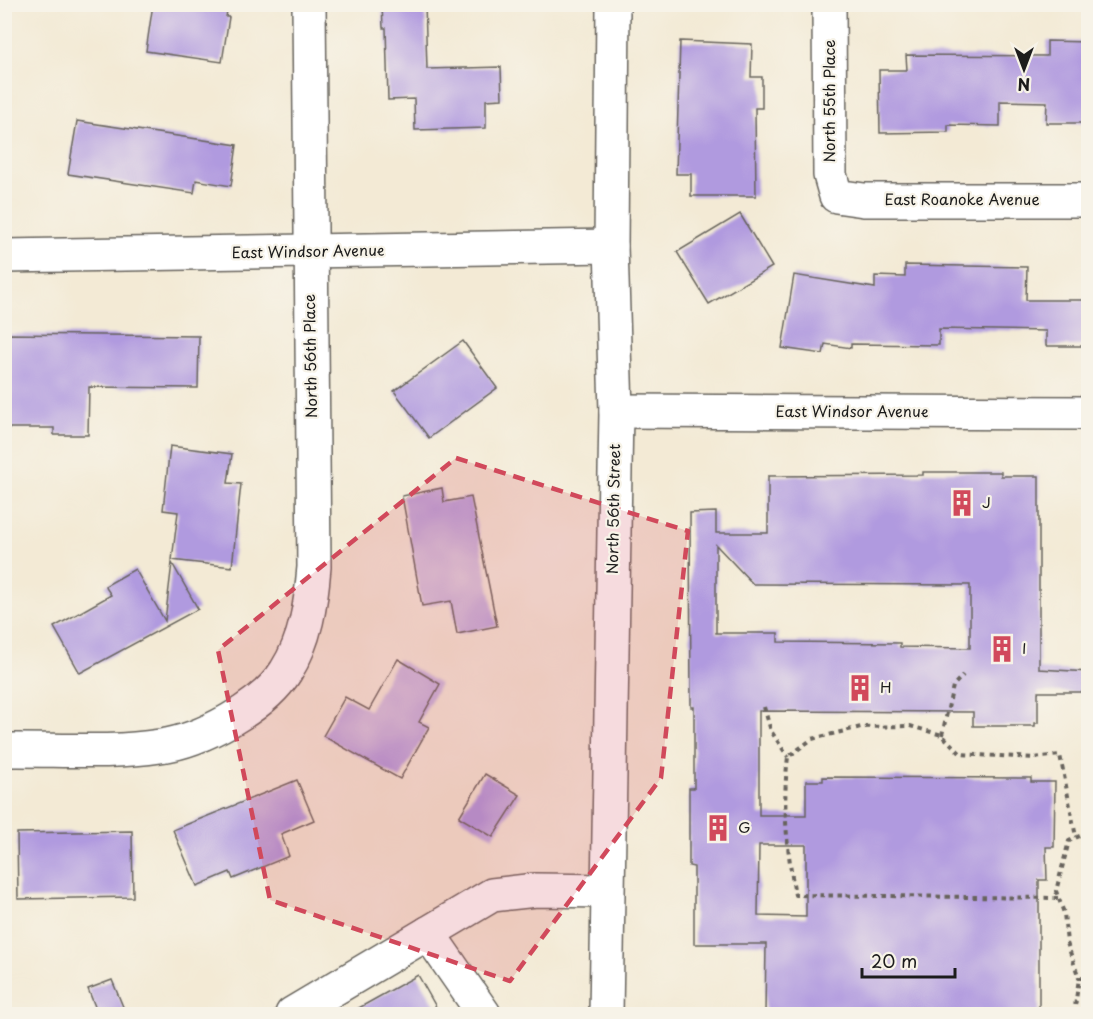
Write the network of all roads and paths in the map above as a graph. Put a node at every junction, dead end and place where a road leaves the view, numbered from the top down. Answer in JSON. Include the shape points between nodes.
{"nodes":[{"id":1,"x":309,"y":4,"type":"edge"},
{"id":2,"x":613,"y":4,"type":"edge"},
{"id":3,"x":829,"y":4,"type":"edge"},
{"id":4,"x":836,"y":196,"type":"joint"},
{"id":5,"x":1089,"y":200,"type":"edge"},
{"id":6,"x":611,"y":246,"type":"junction"},
{"id":7,"x":310,"y":252,"type":"junction"},
{"id":8,"x":4,"y":256,"type":"edge"},
{"id":9,"x":616,"y":411,"type":"junction"},
{"id":10,"x":1089,"y":413,"type":"edge"},
{"id":11,"x":963,"y":675,"type":"dead end"},
{"id":12,"x":764,"y":707,"type":"dead end"},
{"id":13,"x":942,"y":735,"type":"junction"},
{"id":14,"x":4,"y":750,"type":"edge"},
{"id":15,"x":788,"y":757,"type":"junction"},
{"id":16,"x":1089,"y":832,"type":"edge"},
{"id":17,"x":1076,"y":837,"type":"junction"},
{"id":18,"x":608,"y":891,"type":"junction"},
{"id":19,"x":1058,"y":898,"type":"junction"},
{"id":20,"x":428,"y":933,"type":"junction"},
{"id":21,"x":1079,"y":978,"type":"junction"},
{"id":22,"x":1089,"y":978,"type":"edge"},
{"id":23,"x":292,"y":1014,"type":"edge"},
{"id":24,"x":484,"y":1014,"type":"edge"},
{"id":25,"x":606,"y":1014,"type":"edge"},
{"id":26,"x":1074,"y":1014,"type":"edge"}],
"edges":[{"from":1,"to":7,"type":"street","name":"North 56th Place"},
{"from":2,"to":6,"type":"street","name":"North 56th Street"},
{"from":3,"to":4,"type":"street","name":"North 55th Place","via":[[830,175]]},
{"from":4,"to":5,"type":"street","name":"East Roanoke Avenue","via":[[864,200]]},
{"from":6,"to":7,"type":"street","name":"East Windsor Avenue"},
{"from":6,"to":9,"type":"street","name":"North 56th Street"},
{"from":7,"to":8,"type":"street","name":"East Windsor Avenue"},
{"from":7,"to":14,"type":"street","name":"North 56th Place","via":[[314,567],[312,599],[301,641],[285,673],[238,715],[203,736],[160,746]]},
{"from":9,"to":10,"type":"street","name":"East Windsor Avenue"},
{"from":9,"to":18,"type":"street","name":"North 56th Street"},
{"from":11,"to":13,"type":"path","via":[[953,686]]},
{"from":12,"to":15,"type":"path","via":[[771,731]]},
{"from":13,"to":15,"type":"path","via":[[910,726],[861,727],[812,739]]},
{"from":13,"to":17,"type":"path","via":[[961,754],[1034,758],[1060,755]]},
{"from":15,"to":19,"type":"path","via":[[784,790],[795,895]]},
{"from":16,"to":17,"type":"path"},
{"from":17,"to":19,"type":"path","via":[[1069,841],[1056,891]]},
{"from":18,"to":20,"type":"street","via":[[536,890],[492,895]]},
{"from":18,"to":25,"type":"street","name":"North 56th Street"},
{"from":19,"to":21,"type":"path"},
{"from":20,"to":23,"type":"street"},
{"from":20,"to":24,"type":"street"},
{"from":21,"to":22,"type":"path"},
{"from":21,"to":26,"type":"path"}]}
